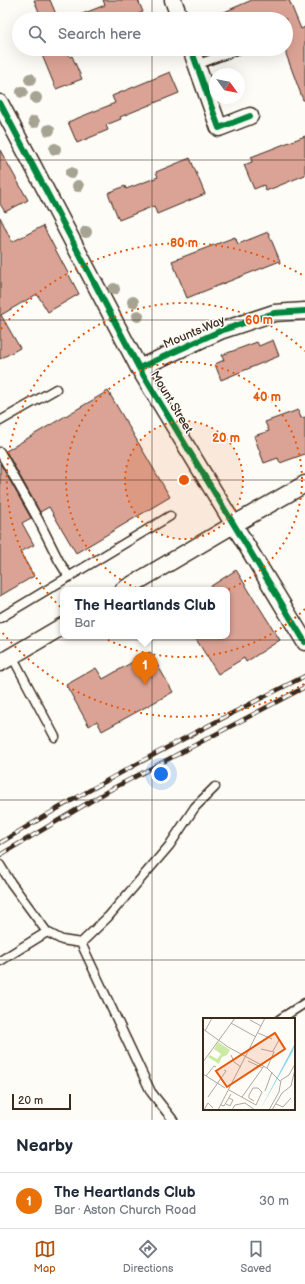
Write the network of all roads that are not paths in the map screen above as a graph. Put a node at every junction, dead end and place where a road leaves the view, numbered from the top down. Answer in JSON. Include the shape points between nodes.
{"nodes":[{"id":1,"x":173,"y":0,"type":"edge"},
{"id":2,"x":177,"y":12,"type":"edge"},
{"id":3,"x":193,"y":56,"type":"edge"},
{"id":4,"x":220,"y":56,"type":"edge"},
{"id":5,"x":196,"y":65,"type":"junction"},
{"id":6,"x":0,"y":103,"type":"edge"},
{"id":7,"x":250,"y":116,"type":"dead end"},
{"id":8,"x":305,"y":311,"type":"edge"},
{"id":9,"x":139,"y":368,"type":"junction"},
{"id":10,"x":56,"y":389,"type":"dead end"},
{"id":11,"x":0,"y":421,"type":"edge"},
{"id":12,"x":0,"y":452,"type":"edge"},
{"id":13,"x":305,"y":484,"type":"edge"},
{"id":14,"x":170,"y":516,"type":"dead end"},
{"id":15,"x":233,"y":525,"type":"junction"},
{"id":16,"x":69,"y":577,"type":"junction"},
{"id":17,"x":128,"y":587,"type":"edge"},
{"id":18,"x":0,"y":618,"type":"edge"},
{"id":19,"x":60,"y":628,"type":"edge"},
{"id":20,"x":301,"y":636,"type":"edge"},
{"id":21,"x":6,"y":660,"type":"edge"},
{"id":22,"x":55,"y":737,"type":"dead end"},
{"id":23,"x":215,"y":788,"type":"dead end"},
{"id":24,"x":0,"y":865,"type":"edge"},
{"id":25,"x":47,"y":932,"type":"junction"},
{"id":26,"x":81,"y":943,"type":"junction"},
{"id":27,"x":0,"y":961,"type":"edge"},
{"id":28,"x":305,"y":1003,"type":"edge"},
{"id":29,"x":282,"y":1018,"type":"edge"},
{"id":30,"x":173,"y":1120,"type":"edge"}],
"edges":[{"from":1,"to":2,"type":"street"},
{"from":3,"to":5,"type":"street"},
{"from":4,"to":5,"type":"lane"},
{"from":5,"to":7,"type":"street","via":[[219,128]]},
{"from":6,"to":9,"type":"street","name":"Mount Street"},
{"from":8,"to":9,"type":"street","name":"Mounts Way","via":[[274,313],[220,331]]},
{"from":9,"to":15,"type":"street","name":"Mount Street"},
{"from":10,"to":11,"type":"lane"},
{"from":12,"to":16,"type":"lane"},
{"from":13,"to":15,"type":"street"},
{"from":14,"to":16,"type":"lane"},
{"from":15,"to":17,"type":"street"},
{"from":15,"to":20,"type":"street","name":"Mount Street"},
{"from":16,"to":18,"type":"lane"},
{"from":19,"to":21,"type":"street"},
{"from":21,"to":22,"type":"lane"},
{"from":23,"to":26,"type":"lane","via":[[195,807],[169,846],[108,917]]},
{"from":24,"to":25,"type":"lane"},
{"from":25,"to":26,"type":"lane","via":[[62,940]]},
{"from":25,"to":27,"type":"lane"},
{"from":26,"to":30,"type":"lane","via":[[151,1092]]},
{"from":28,"to":29,"type":"lane"}]}
